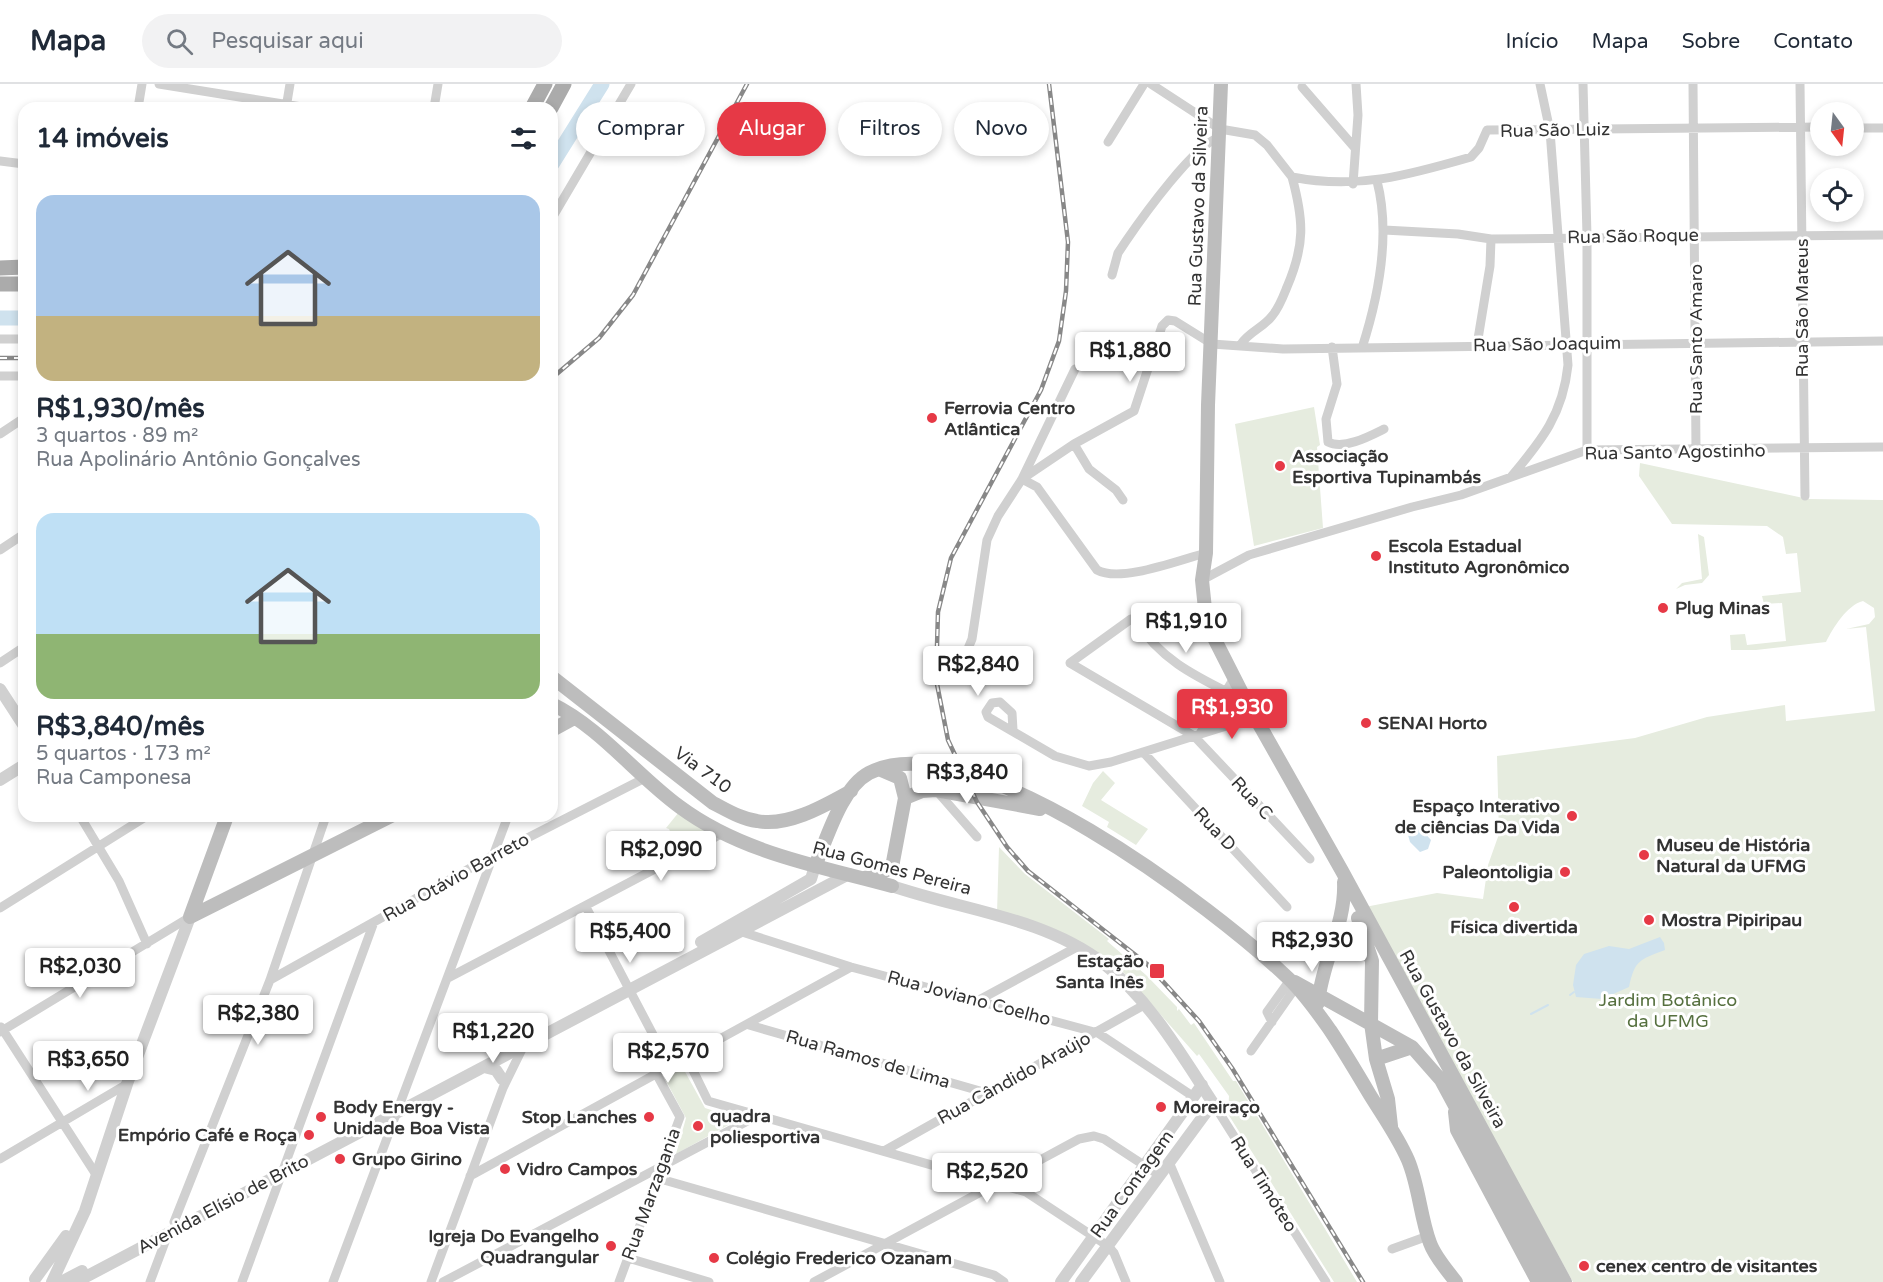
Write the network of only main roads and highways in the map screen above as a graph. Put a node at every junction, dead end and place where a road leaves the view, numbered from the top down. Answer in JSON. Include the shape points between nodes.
{"nodes":[{"id":1,"x":544,"y":84,"type":"edge"},
{"id":2,"x":564,"y":84,"type":"edge"},
{"id":3,"x":1221,"y":84,"type":"edge"},
{"id":4,"x":535,"y":102,"type":"edge"},
{"id":5,"x":554,"y":102,"type":"edge"},
{"id":6,"x":18,"y":267,"type":"edge"},
{"id":7,"x":0,"y":268,"type":"edge"},
{"id":8,"x":0,"y":284,"type":"edge"},
{"id":9,"x":18,"y":284,"type":"edge"},
{"id":10,"x":558,"y":682,"type":"edge"},
{"id":11,"x":558,"y":708,"type":"edge"},
{"id":12,"x":574,"y":718,"type":"junction"},
{"id":13,"x":558,"y":727,"type":"edge"},
{"id":14,"x":879,"y":769,"type":"junction"},
{"id":15,"x":852,"y":790,"type":"junction"},
{"id":16,"x":905,"y":798,"type":"junction"},
{"id":17,"x":1051,"y":810,"type":"junction"},
{"id":18,"x":225,"y":822,"type":"edge"},
{"id":19,"x":379,"y":822,"type":"edge"},
{"id":20,"x":816,"y":866,"type":"junction"},
{"id":21,"x":892,"y":867,"type":"junction"},
{"id":22,"x":855,"y":876,"type":"junction"},
{"id":23,"x":1344,"y":877,"type":"junction"},
{"id":24,"x":1323,"y":975,"type":"junction"},
{"id":25,"x":1293,"y":984,"type":"junction"},
{"id":26,"x":1319,"y":995,"type":"junction"},
{"id":27,"x":1317,"y":1013,"type":"junction"},
{"id":28,"x":1371,"y":1023,"type":"junction"},
{"id":29,"x":1412,"y":1047,"type":"junction"},
{"id":30,"x":1376,"y":1059,"type":"junction"},
{"id":31,"x":1455,"y":1106,"type":"junction"},
{"id":32,"x":1392,"y":1130,"type":"junction"},
{"id":33,"x":1456,"y":1282,"type":"edge"},
{"id":34,"x":1538,"y":1282,"type":"edge"},
{"id":35,"x":1551,"y":1282,"type":"edge"},
{"id":36,"x":1564,"y":1282,"type":"edge"}],
"edges":[{"from":1,"to":4,"type":"main road"},
{"from":2,"to":5,"type":"main road"},
{"from":3,"to":23,"type":"main road","name":"Rua Gustavo da Silveira","via":[[1206,553],[1201,593],[1212,634],[1246,702]]},
{"from":6,"to":7,"type":"main road"},
{"from":8,"to":9,"type":"main road"},
{"from":10,"to":15,"type":"main road","name":"Via 710","via":[[713,803],[741,817],[773,822],[803,814]]},
{"from":11,"to":12,"type":"main road","name":"Rua Gomes Pereira"},
{"from":12,"to":13,"type":"main road"},
{"from":12,"to":20,"type":"main road","name":"Rua Gomes Pereira","via":[[681,808],[756,848]]},
{"from":14,"to":15,"type":"main road"},
{"from":14,"to":16,"type":"main road","via":[[900,778]]},
{"from":14,"to":17,"type":"main road","via":[[912,762],[990,783]]},
{"from":15,"to":20,"type":"main road","via":[[826,833]]},
{"from":16,"to":17,"type":"main road","via":[[936,790]]},
{"from":16,"to":21,"type":"main road"},
{"from":17,"to":25,"type":"main road","via":[[1168,879]]},
{"from":18,"to":19,"type":"main road","via":[[190,917]]},
{"from":20,"to":22,"type":"main road","name":"Rua Gomes Pereira"},
{"from":21,"to":22,"type":"main road","via":[[877,875]]},
{"from":21,"to":22,"type":"main road","name":"Rua Gomes Pereira","via":[[897,888]]},
{"from":23,"to":24,"type":"main road","via":[[1345,899]]},
{"from":23,"to":28,"type":"main road","via":[[1372,961]]},
{"from":23,"to":36,"type":"main road","name":"Rua Gustavo da Silveira"},
{"from":24,"to":25,"type":"main road"},
{"from":24,"to":26,"type":"main road"},
{"from":25,"to":26,"type":"main road","name":"Rua Gustavo da Silveira"},
{"from":25,"to":27,"type":"main road"},
{"from":26,"to":27,"type":"main road"},
{"from":26,"to":28,"type":"main road","name":"Rua Gustavo da Silveira"},
{"from":27,"to":32,"type":"main road"},
{"from":28,"to":29,"type":"main road","name":"Rua Gustavo da Silveira"},
{"from":28,"to":30,"type":"main road"},
{"from":29,"to":30,"type":"main road"},
{"from":29,"to":31,"type":"main road","name":"Rua Gustavo da Silveira","via":[[1441,1080]]},
{"from":30,"to":32,"type":"main road","via":[[1388,1098]]},
{"from":31,"to":34,"type":"main road","via":[[1457,1130]]},
{"from":31,"to":35,"type":"main road","name":"Rua Gustavo da Silveira"},
{"from":32,"to":33,"type":"main road","via":[[1409,1163],[1435,1253]]}]}
